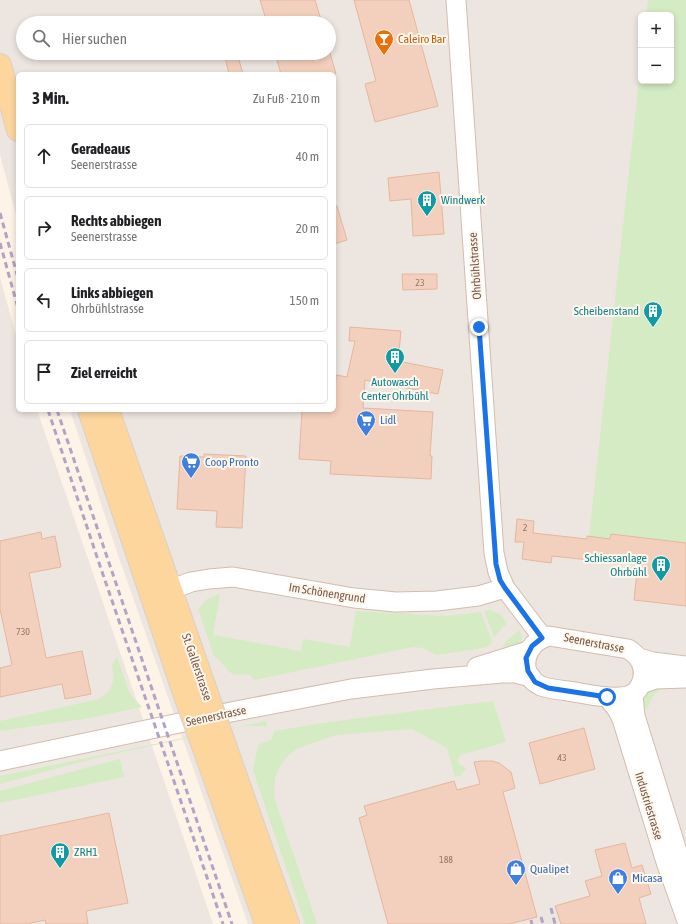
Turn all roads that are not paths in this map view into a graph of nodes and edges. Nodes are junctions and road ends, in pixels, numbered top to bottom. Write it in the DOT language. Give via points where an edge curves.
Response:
graph roads {
  1 [pos="456,0"];
  2 [pos="0,65"];
  3 [pos="16,123"];
  4 [pos="90,412"];
  5 [pos="109,412"];
  6 [pos="505,588"];
  7 [pos="161,593"];
  8 [pos="542,638"];
  9 [pos="528,652"];
  10 [pos="639,658"];
  11 [pos="686,666"];
  12 [pos="531,677"];
  13 [pos="686,678"];
  14 [pos="433,679"];
  15 [pos="637,689"];
  16 [pos="607,697"];
  17 [pos="218,757"];
  18 [pos="0,761"];
  19 [pos="686,880"];
  20 [pos="686,918"];
  21 [pos="266,924"];
  22 [pos="288,924"];
  1 -- 6 [label="main road, Ohrbühlstrasse" via="494,553"];
  2 -- 3 [label="main road"];
  4 -- 7 [label="main road, St. Gallerstrasse"];
  5 -- 7 [label="main road, St. Gallerstrasse"];
  6 -- 7 [label="main road, Im Schönengrund" via="451,600 396,602 354,598 233,577 191,582"];
  6 -- 8 [label="main road, Ohrbühlstrasse"];
  7 -- 17 [label="main road, St. Gallerstrasse, bridge"];
  8 -- 9 [label="main road, Seenerstrasse"];
  8 -- 10 [label="main road, Seenerstrasse" via="556,636 622,647"];
  9 -- 12 [label="main road" via="526,665"];
  9 -- 14 [label="main road, Seenerstrasse"];
  10 -- 11 [label="main road, Seenerstrasse"];
  10 -- 15 [label="main road, Seenerstrasse" via="643,677"];
  12 -- 14 [label="main road, Seenerstrasse" via="516,673"];
  12 -- 16 [label="main road, Seenerstrasse" via="541,686 548,688"];
  13 -- 15 [label="main road, Seenerstrasse" via="655,679"];
  14 -- 18 [label="main road, Seenerstrasse" via="351,689"];
  15 -- 16 [label="main road, Seenerstrasse" via="620,697"];
  15 -- 19 [label="main road, Industriestrasse" via="635,716"];
  16 -- 20 [label="main road, Industriestrasse" via="622,719"];
  17 -- 21 [label="main road, St. Gallerstrasse"];
  17 -- 22 [label="main road, St. Gallerstrasse"];
}
